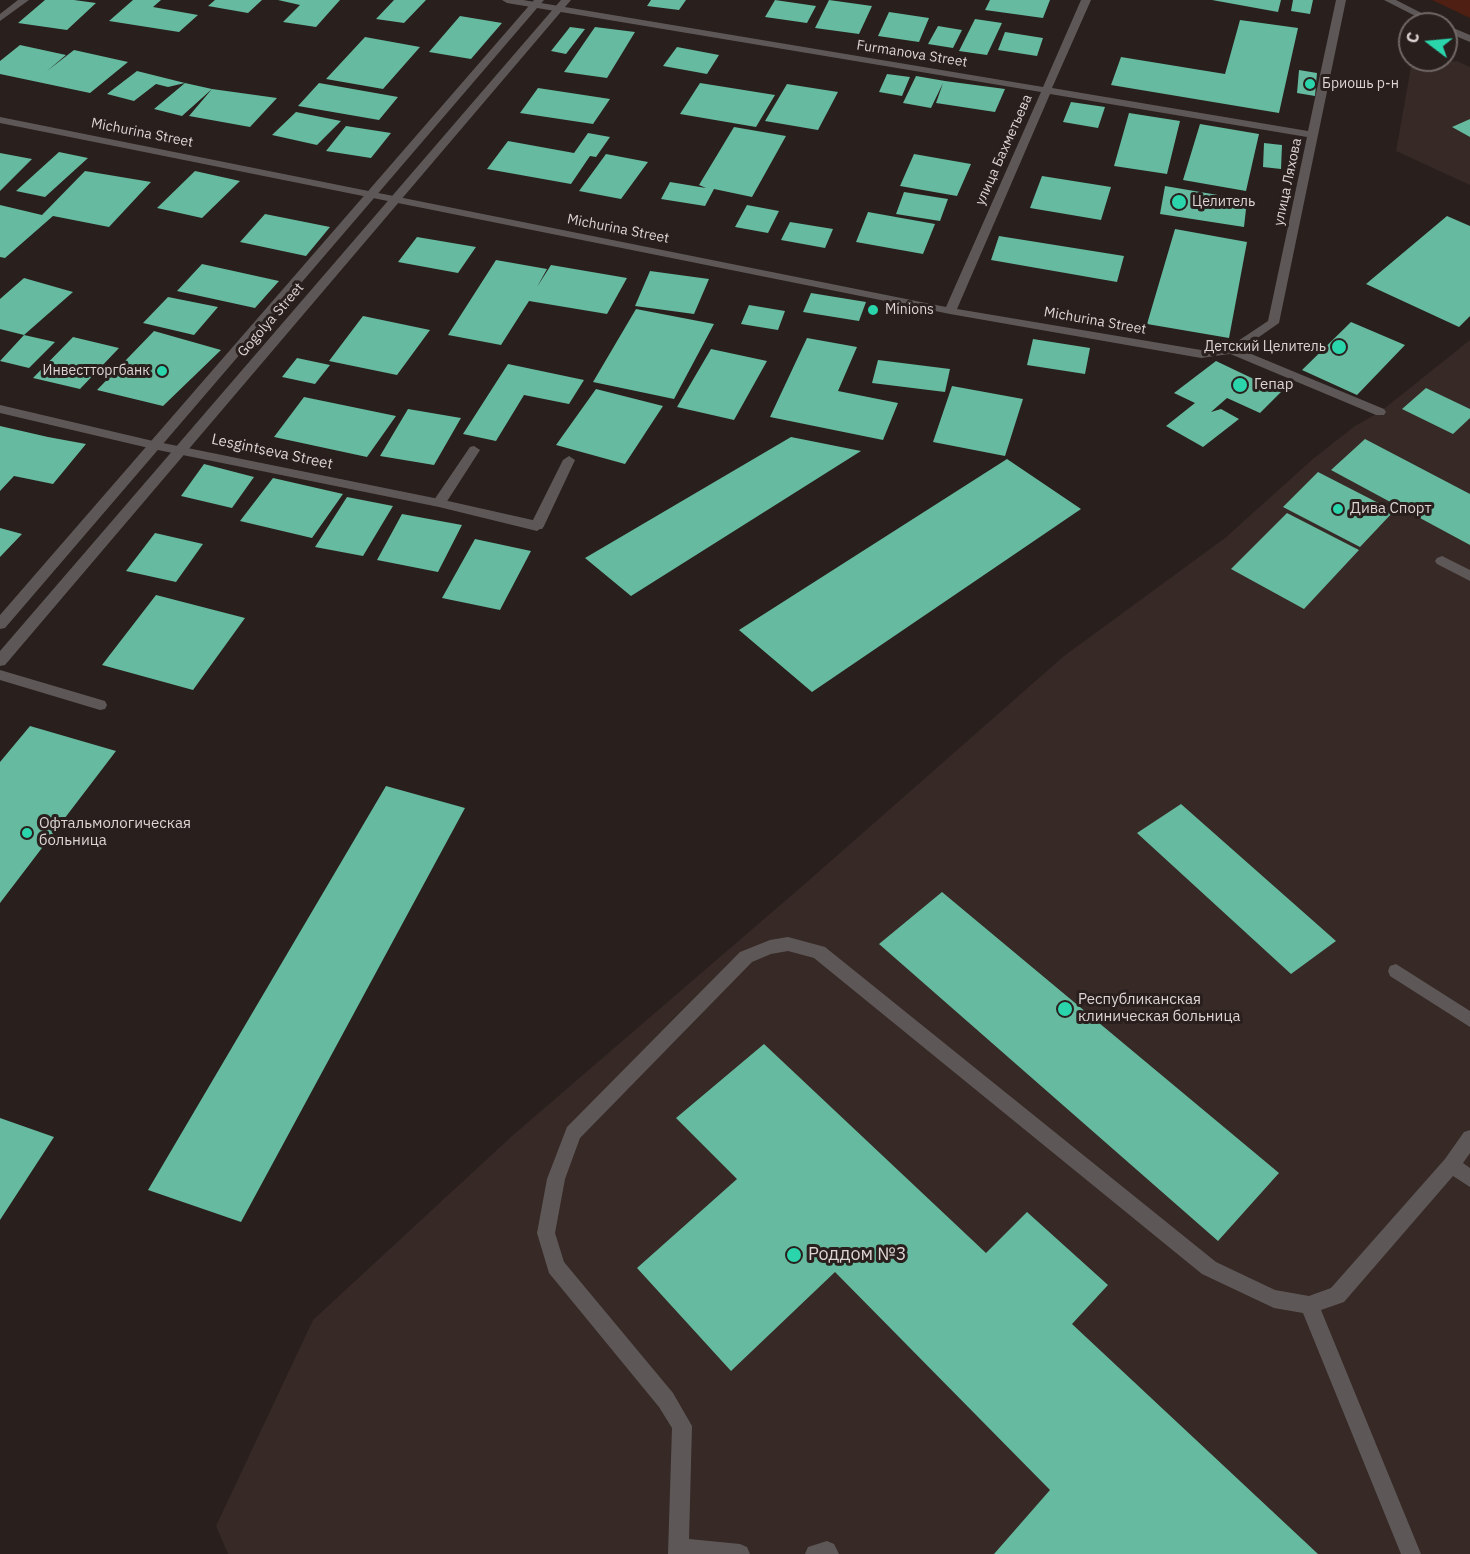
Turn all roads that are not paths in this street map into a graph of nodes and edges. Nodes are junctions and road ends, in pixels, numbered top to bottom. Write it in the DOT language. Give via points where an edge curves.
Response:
graph roads {
  1 [pos="24,0"];
  2 [pos="507,0"];
  3 [pos="566,0"];
  4 [pos="1086,0"];
  5 [pos="1341,0"];
  6 [pos="1389,0"];
  7 [pos="537,2"];
  8 [pos="558,10"];
  9 [pos="1414,12"];
  10 [pos="0,18"];
  11 [pos="1047,90"];
  12 [pos="0,120"];
  13 [pos="1313,135"];
  14 [pos="370,194"];
  15 [pos="394,199"];
  16 [pos="950,311"];
  17 [pos="1232,350"];
  18 [pos="0,408"];
  19 [pos="1380,412"];
  20 [pos="153,445"];
  21 [pos="180,450"];
  22 [pos="474,450"];
  23 [pos="569,460"];
  24 [pos="439,503"];
  25 [pos="1442,561"];
  26 [pos="1470,576"];
  27 [pos="0,624"];
  28 [pos="0,661"];
  29 [pos="0,675"];
  30 [pos="100,705"];
  31 [pos="1396,971"];
  32 [pos="1470,1020"];
  33 [pos="1470,1138"];
  34 [pos="1451,1165"];
  35 [pos="1470,1178"];
  36 [pos="1309,1305"];
  37 [pos="678,1551"];
  38 [pos="740,1554"];
  39 [pos="815,1554"];
  40 [pos="829,1554"];
  41 [pos="1411,1554"];
  1 -- 10 [label="street"];
  2 -- 7 [label="street, Furmanova Street"];
  3 -- 8 [label="street, Gogolya Street"];
  4 -- 11 [label="street, улица Бахметьева"];
  5 -- 13 [label="street, улица Ляхова"];
  6 -- 9 [label="street"];
  7 -- 8 [label="street, Furmanova Street"];
  7 -- 14 [label="street, Gogolya Street"];
  8 -- 11 [label="street, Furmanova Street"];
  8 -- 15 [label="street, Gogolya Street"];
  11 -- 13 [label="street, Furmanova Street"];
  11 -- 16 [label="street, улица Бахметьева"];
  12 -- 14 [label="street, Michurina Street"];
  13 -- 17 [label="street, улица Ляхова" via="1273,323"];
  14 -- 15 [label="street, Michurina Street"];
  14 -- 20 [label="street, Gogolya Street"];
  15 -- 16 [label="street, Michurina Street"];
  15 -- 21 [label="street, Gogolya Street"];
  16 -- 17 [label="street, Michurina Street" via="1201,354"];
  17 -- 19 [label="street"];
  18 -- 20 [label="street, Lesgintseva Street"];
  20 -- 21 [label="street, Lesgintseva Street"];
  20 -- 27 [label="street, Gogolya Street"];
  21 -- 24 [label="street, Lesgintseva Street"];
  21 -- 28 [label="street, Gogolya Street"];
  22 -- 24 [label="street"];
  23 -- 24 [label="street, Lesgintseva Street" via="537,526"];
  25 -- 26 [label="street"];
  29 -- 30 [label="street"];
  31 -- 32 [label="street"];
  33 -- 34 [label="street"];
  34 -- 35 [label="street"];
  34 -- 36 [label="street" via="1337,1295"];
  36 -- 37 [label="street" via="1274,1299 1209,1268 819,952 788,944 770,947 746,957 573,1133 556,1179 546,1233 556,1267 666,1400 682,1426"];
  36 -- 41 [label="street"];
  37 -- 38 [label="street"];
  39 -- 40 [label="street"];
}
